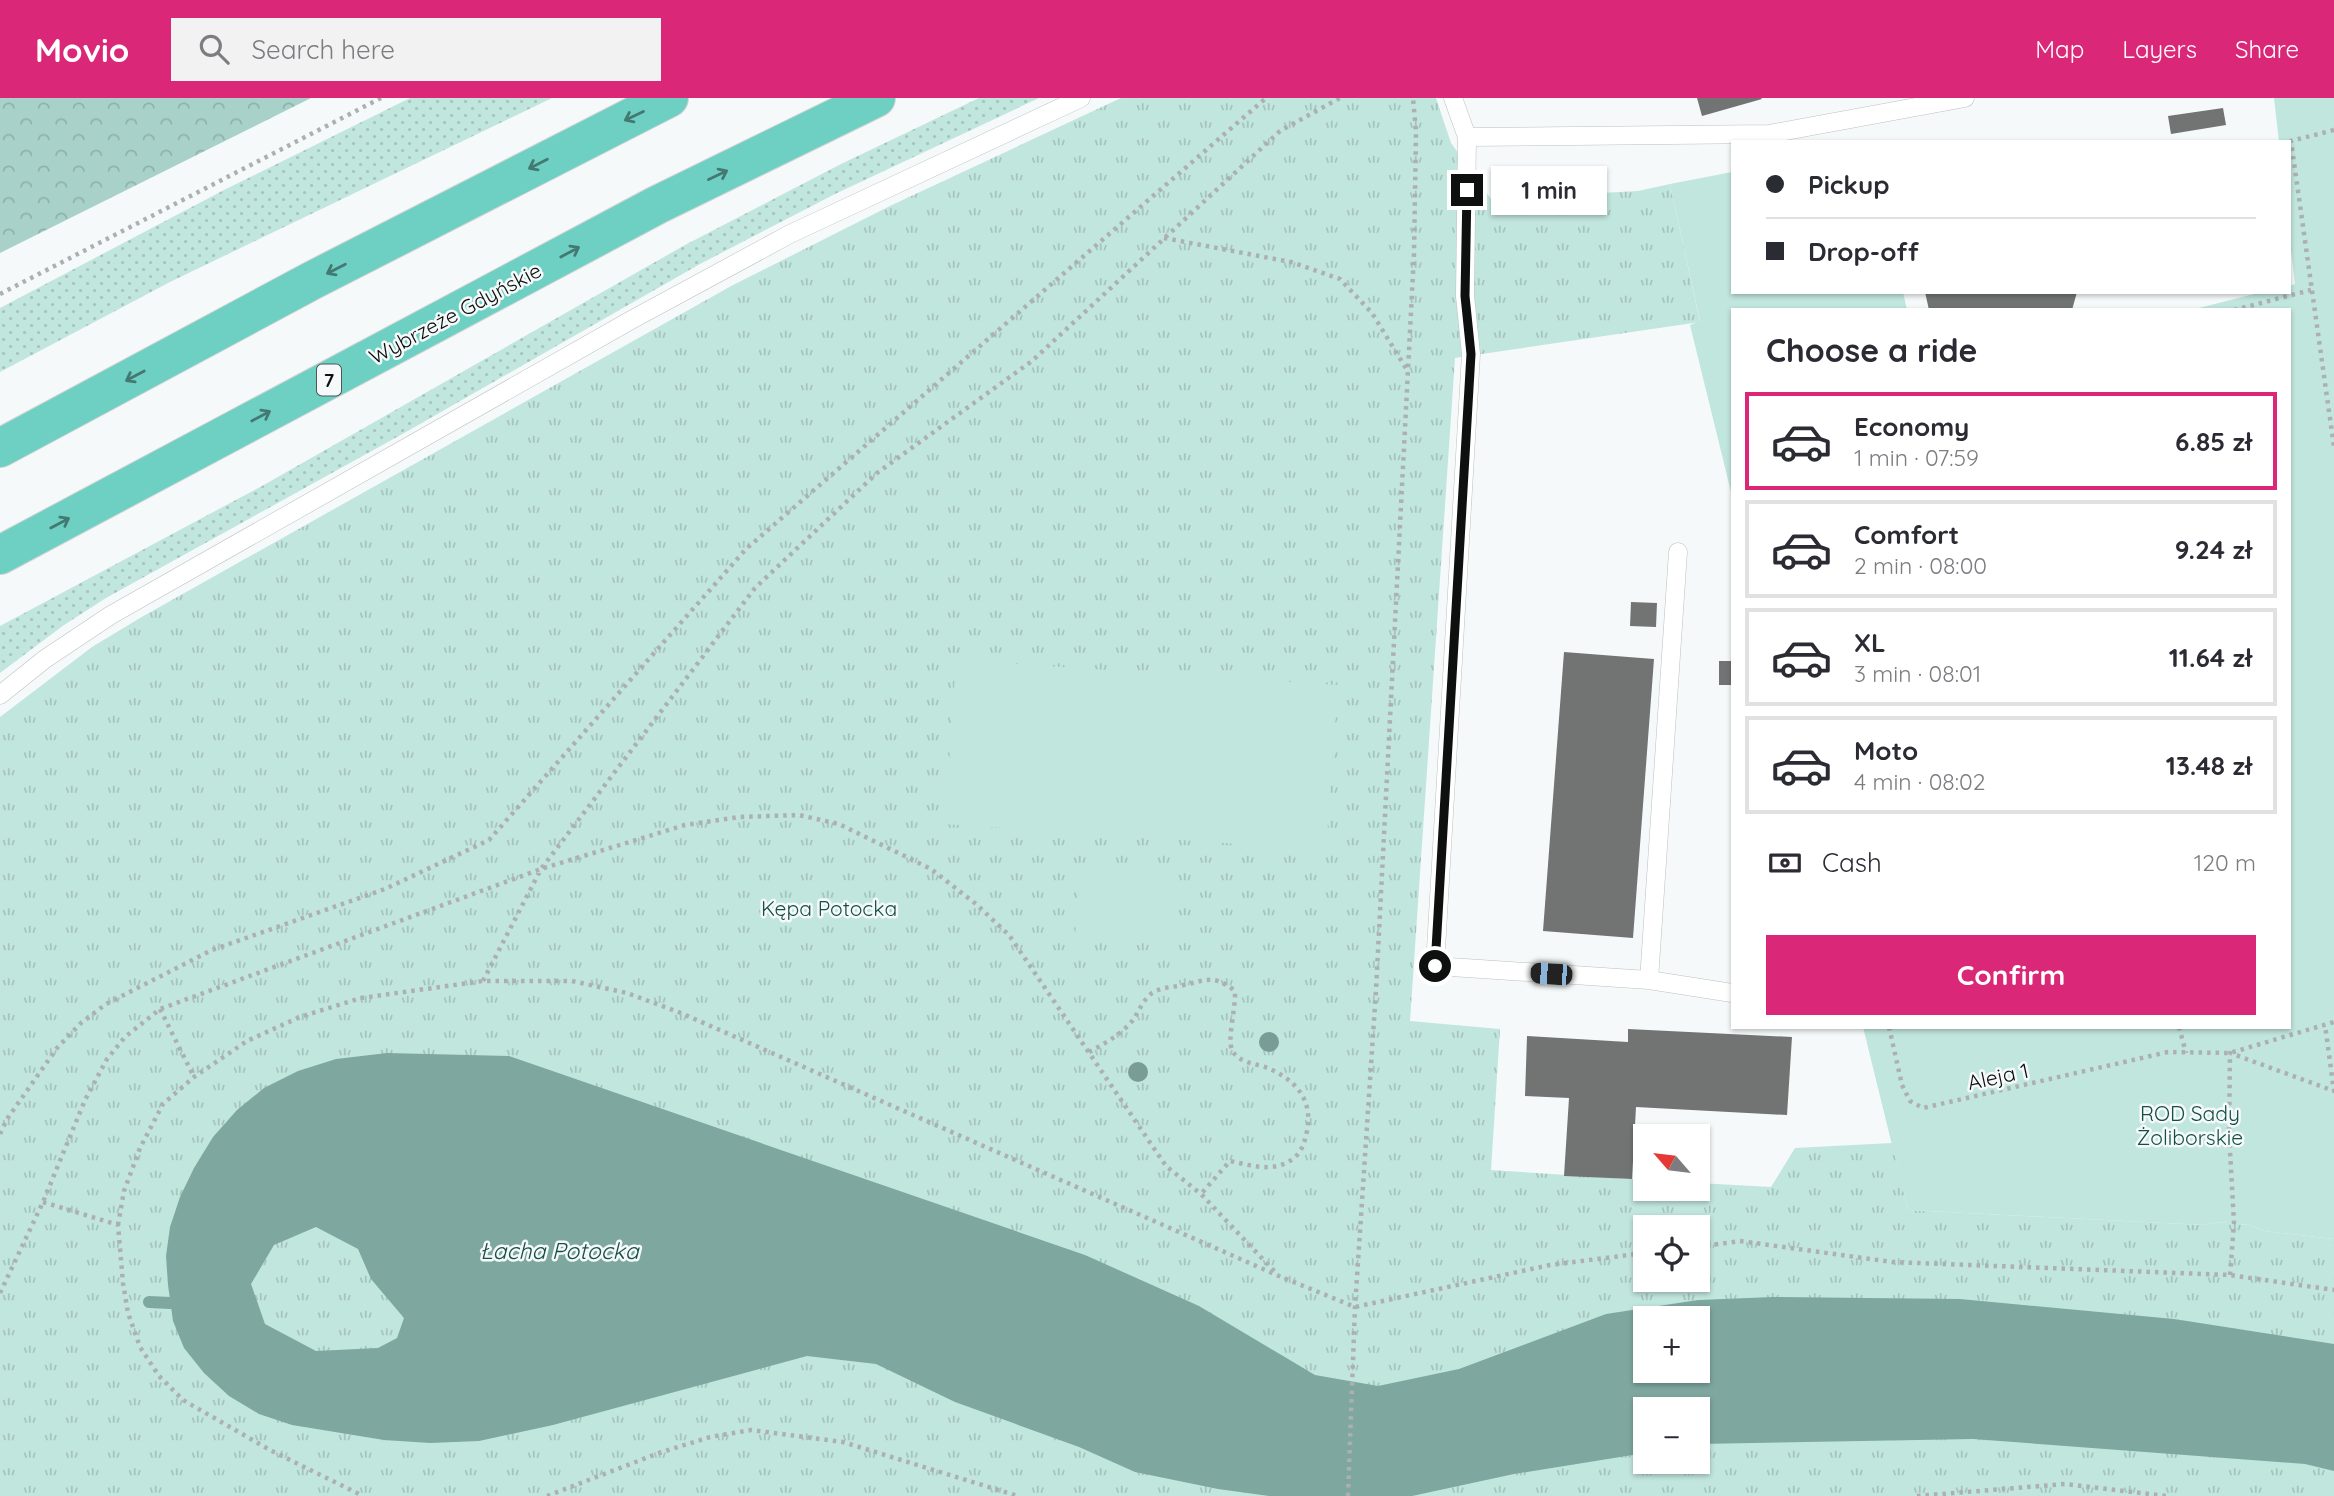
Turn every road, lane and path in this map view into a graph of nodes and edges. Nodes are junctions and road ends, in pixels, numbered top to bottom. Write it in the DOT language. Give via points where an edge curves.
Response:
graph roads {
  1 [pos="381,98"];
  2 [pos="669,98"];
  3 [pos="876,98"];
  4 [pos="1081,98"];
  5 [pos="1266,98"];
  6 [pos="1340,98"];
  7 [pos="1413,98"];
  8 [pos="1453,98"];
  9 [pos="1965,98"];
  10 [pos="2334,130"];
  11 [pos="1467,137"];
  12 [pos="1164,238"];
  13 [pos="2311,290"];
  14 [pos="0,294"];
  15 [pos="2242,308"];
  16 [pos="1408,371"];
  17 [pos="2332,432"];
  18 [pos="2334,447"];
  19 [pos="0,448"];
  20 [pos="1678,552"];
  21 [pos="0,555"];
  22 [pos="0,695"];
  23 [pos="541,869"];
  24 [pos="1649,980"];
  25 [pos="483,981"];
  26 [pos="1731,993"];
  27 [pos="160,1009"];
  28 [pos="2334,1022"];
  29 [pos="2325,1025"];
  30 [pos="1889,1029"];
  31 [pos="2180,1029"];
  32 [pos="1089,1052"];
  33 [pos="2186,1053"];
  34 [pos="2230,1053"];
  35 [pos="194,1077"];
  36 [pos="2334,1091"];
  37 [pos="0,1134"];
  38 [pos="1202,1194"];
  39 [pos="43,1202"];
  40 [pos="118,1225"];
  41 [pos="1710,1245"];
  42 [pos="1633,1255"];
  43 [pos="2230,1275"];
  44 [pos="1279,1276"];
  45 [pos="2334,1290"];
  46 [pos="0,1293"];
  47 [pos="1355,1307"];
  48 [pos="363,1496"];
  49 [pos="547,1496"];
  50 [pos="1018,1496"];
  51 [pos="1348,1496"];
  52 [pos="1917,1496"];
  53 [pos="2166,1496"];
  1 -- 14 [label="path"];
  2 -- 19 [label="highway, one-way" via="313,280"];
  21 -- 3 [label="highway, Wybrzeże Gdyńskie / 7, one-way" via="657,205"];
  4 -- 22 [label="lane" via="790,234 633,319 111,615"];
  5 -- 37 [label="path" via="746,549 489,840 385,889 212,950 106,1004 57,1048"];
  6 -- 12 [label="path" via="1280,131"];
  7 -- 16 [label="path" via="1416,132"];
  8 -- 11 [label="lane"];
  9 -- 11 [label="lane" via="1769,134"];
  10 -- 13 [label="path" via="2291,141"];
  11 -- 24 [label="lane" via="1465,296 1471,354 1435,966"];
  12 -- 16 [label="path" via="1291,262 1340,279 1371,313"];
  12 -- 23 [label="path" via="1032,361 877,473 755,588"];
  13 -- 15 [label="path"];
  13 -- 17 [label="path"];
  16 -- 47 [label="path"];
  17 -- 18 [label="path"];
  20 -- 24 [label="lane"];
  23 -- 25 [label="path"];
  23 -- 27 [label="path"];
  23 -- 32 [label="path" via="698,822 799,815 839,824 932,869 976,904 1009,935"];
  24 -- 26 [label="lane"];
  25 -- 35 [label="path" via="361,998 300,1017 247,1041"];
  25 -- 44 [label="path" via="572,981 627,993 681,1013"];
  27 -- 35 [label="path"];
  27 -- 39 [label="path" via="125,1037 107,1059"];
  28 -- 29 [label="path"];
  29 -- 34 [label="path"];
  29 -- 36 [label="path"];
  30 -- 33 [label="path, Aleja 1" via="1902,1085 1910,1101 1923,1108 2168,1052"];
  31 -- 33 [label="path"];
  32 -- 38 [label="path" via="1166,1166"];
  32 -- 38 [label="path" via="1116,1036 1143,1002 1164,988 1200,979 1224,982 1235,991 1233,1053 1298,1087 1307,1101 1309,1119 1304,1147 1293,1159 1259,1167 1230,1161"];
  33 -- 34 [label="path"];
  34 -- 36 [label="path"];
  34 -- 43 [label="path" via="2234,1223"];
  35 -- 40 [label="path" via="163,1104 140,1148 124,1191"];
  38 -- 44 [label="path"];
  39 -- 40 [label="path"];
  39 -- 46 [label="path"];
  40 -- 48 [label="path" via="128,1313 140,1346 159,1376 183,1400"];
  41 -- 43 [label="path" via="1740,1241 1892,1262"];
  42 -- 47 [label="path" via="1550,1265"];
  43 -- 45 [label="path"];
  44 -- 47 [label="path"];
  47 -- 51 [label="path"];
  49 -- 50 [label="path" via="659,1453 751,1430 844,1442"];
  52 -- 53 [label="path" via="2065,1484"];
}
